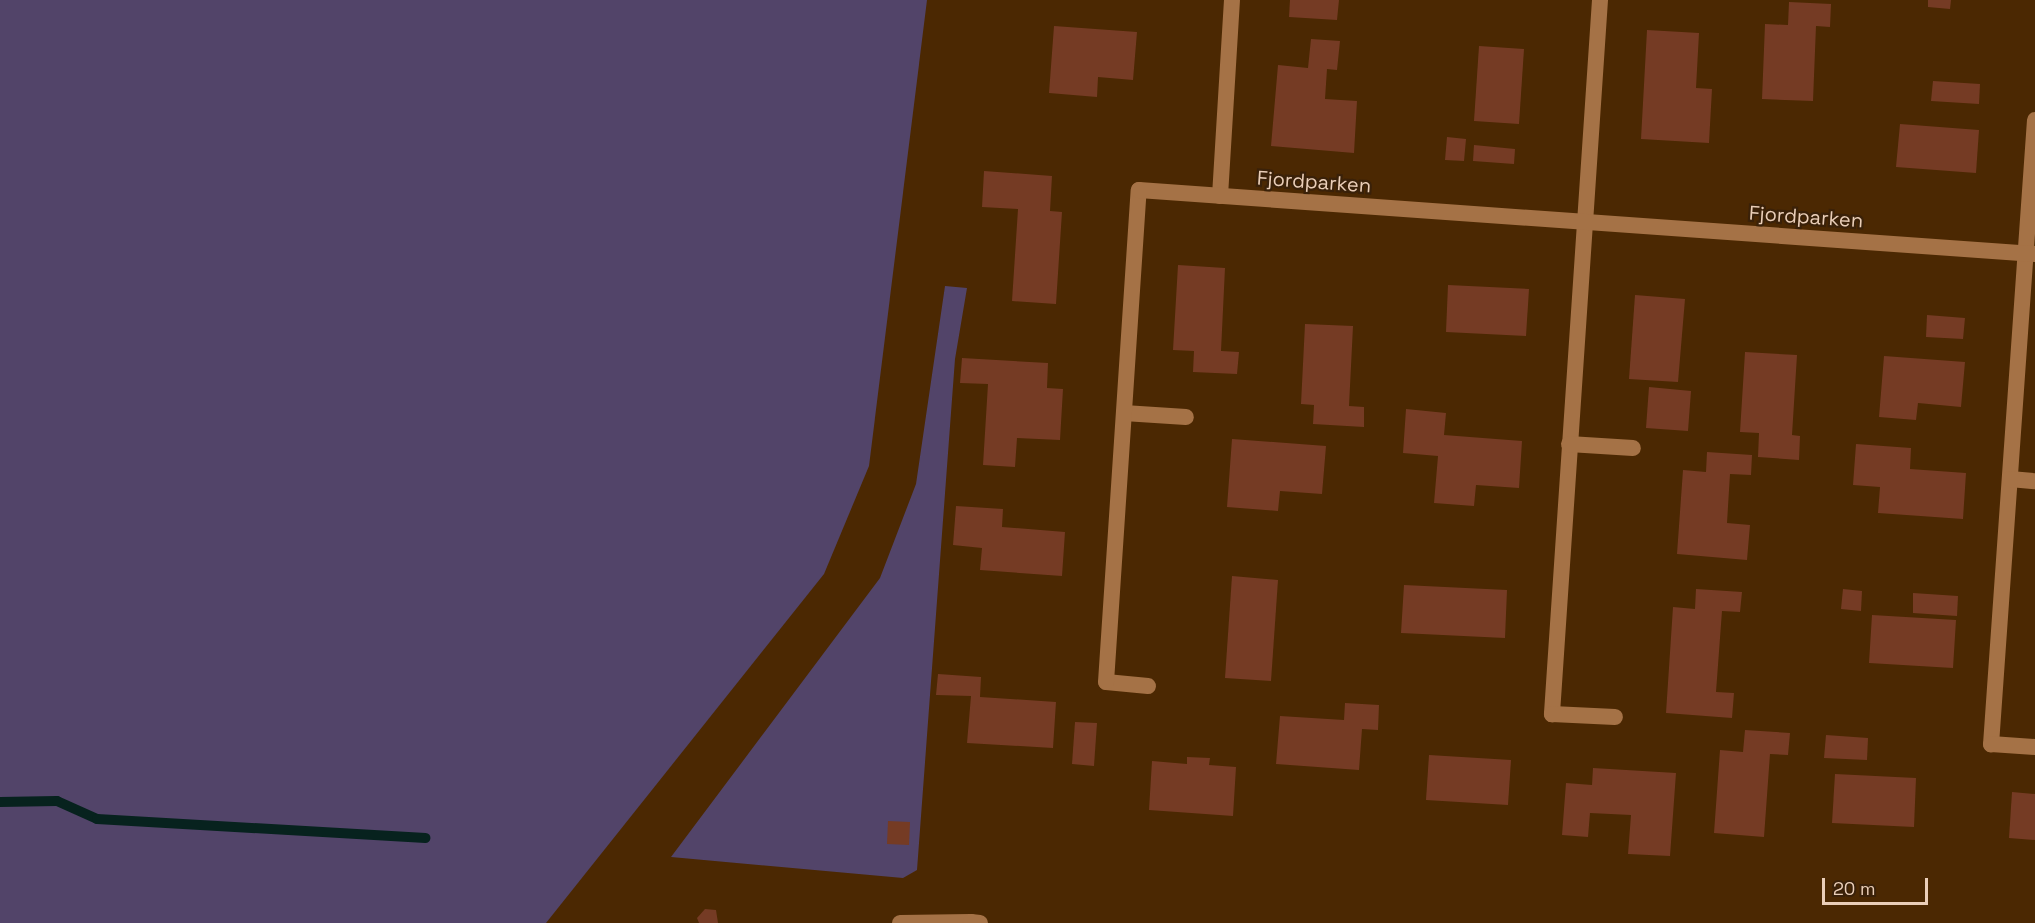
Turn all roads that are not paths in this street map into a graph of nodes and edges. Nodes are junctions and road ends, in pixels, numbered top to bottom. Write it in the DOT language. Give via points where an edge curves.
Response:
graph roads {
  1 [pos="1232,0"];
  2 [pos="1600,0"];
  3 [pos="2035,120"];
  4 [pos="1220,196"];
  5 [pos="1584,222"];
  6 [pos="2030,254"];
  7 [pos="1124,413"];
  8 [pos="1186,417"];
  9 [pos="1569,444"];
  10 [pos="1633,448"];
  11 [pos="2010,479"];
  12 [pos="2035,481"];
  13 [pos="1148,686"];
  14 [pos="1615,717"];
  15 [pos="2035,747"];
  16 [pos="971,922"];
  17 [pos="900,923"];
  18 [pos="980,923"];
  1 -- 4 [label="street"];
  2 -- 5 [label="street"];
  3 -- 6 [label="street"];
  4 -- 5 [label="street, Fjordparken"];
  4 -- 7 [label="street, Fjordparken" via="1139,190"];
  5 -- 6 [label="street, Fjordparken"];
  5 -- 9 [label="street"];
  6 -- 11 [label="street"];
  7 -- 8 [label="street"];
  7 -- 13 [label="street, Fjordparken" via="1106,682"];
  9 -- 10 [label="street"];
  9 -- 14 [label="street" via="1552,714"];
  11 -- 12 [label="street"];
  11 -- 15 [label="street" via="1991,744"];
  16 -- 17 [label="street"];
  16 -- 18 [label="street"];
}
